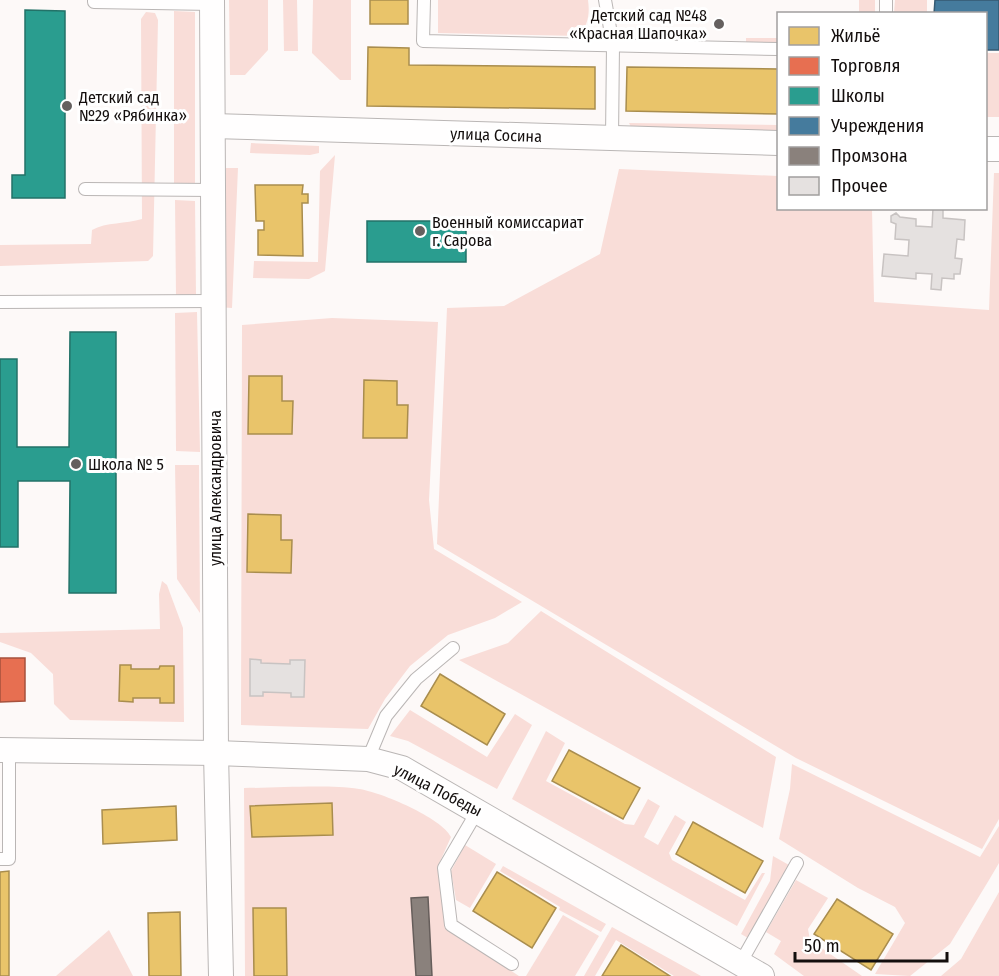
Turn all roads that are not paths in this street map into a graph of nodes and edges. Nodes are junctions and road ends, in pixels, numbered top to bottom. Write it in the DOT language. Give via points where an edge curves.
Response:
graph roads {
  1 [pos="94,0"];
  2 [pos="424,0"];
  3 [pos="605,0"];
  4 [pos="212,2"];
  5 [pos="613,45"];
  6 [pos="777,49"];
  7 [pos="213,126"];
  8 [pos="612,138"];
  9 [pos="777,143"];
  10 [pos="85,189"];
  11 [pos="214,190"];
  12 [pos="214,301"];
  13 [pos="0,302"];
  14 [pos="453,648"];
  15 [pos="4,750"];
  16 [pos="216,753"];
  17 [pos="368,759"];
  18 [pos="478,810"];
  19 [pos="0,859"];
  20 [pos="798,863"];
  21 [pos="512,964"];
  22 [pos="755,972"];
  23 [pos="221,976"];
  1 -- 4 [label="lane"];
  2 -- 5 [label="lane" via="423,41"];
  3 -- 5 [label="lane"];
  4 -- 7 [label="street, улица Александровича"];
  5 -- 6 [label="lane"];
  5 -- 8 [label="lane"];
  7 -- 8 [label="street, улица Сосина"];
  7 -- 11 [label="street, улица Александровича"];
  8 -- 9 [label="street, улица Сосина"];
  10 -- 11 [label="lane"];
  11 -- 12 [label="street, улица Александровича"];
  12 -- 13 [label="lane"];
  12 -- 16 [label="street, улица Александровича"];
  14 -- 17 [label="lane" via="416,679 386,716"];
  15 -- 16 [label="street, улица Победы"];
  15 -- 19 [label="lane" via="9,859"];
  16 -- 17 [label="street, улица Победы"];
  16 -- 23 [label="street, улица Александровича"];
  17 -- 18 [label="street, улица Победы" via="402,768"];
  18 -- 21 [label="lane" via="444,868 452,925"];
  18 -- 22 [label="street, улица Победы"];
  20 -- 22 [label="lane"];
}
